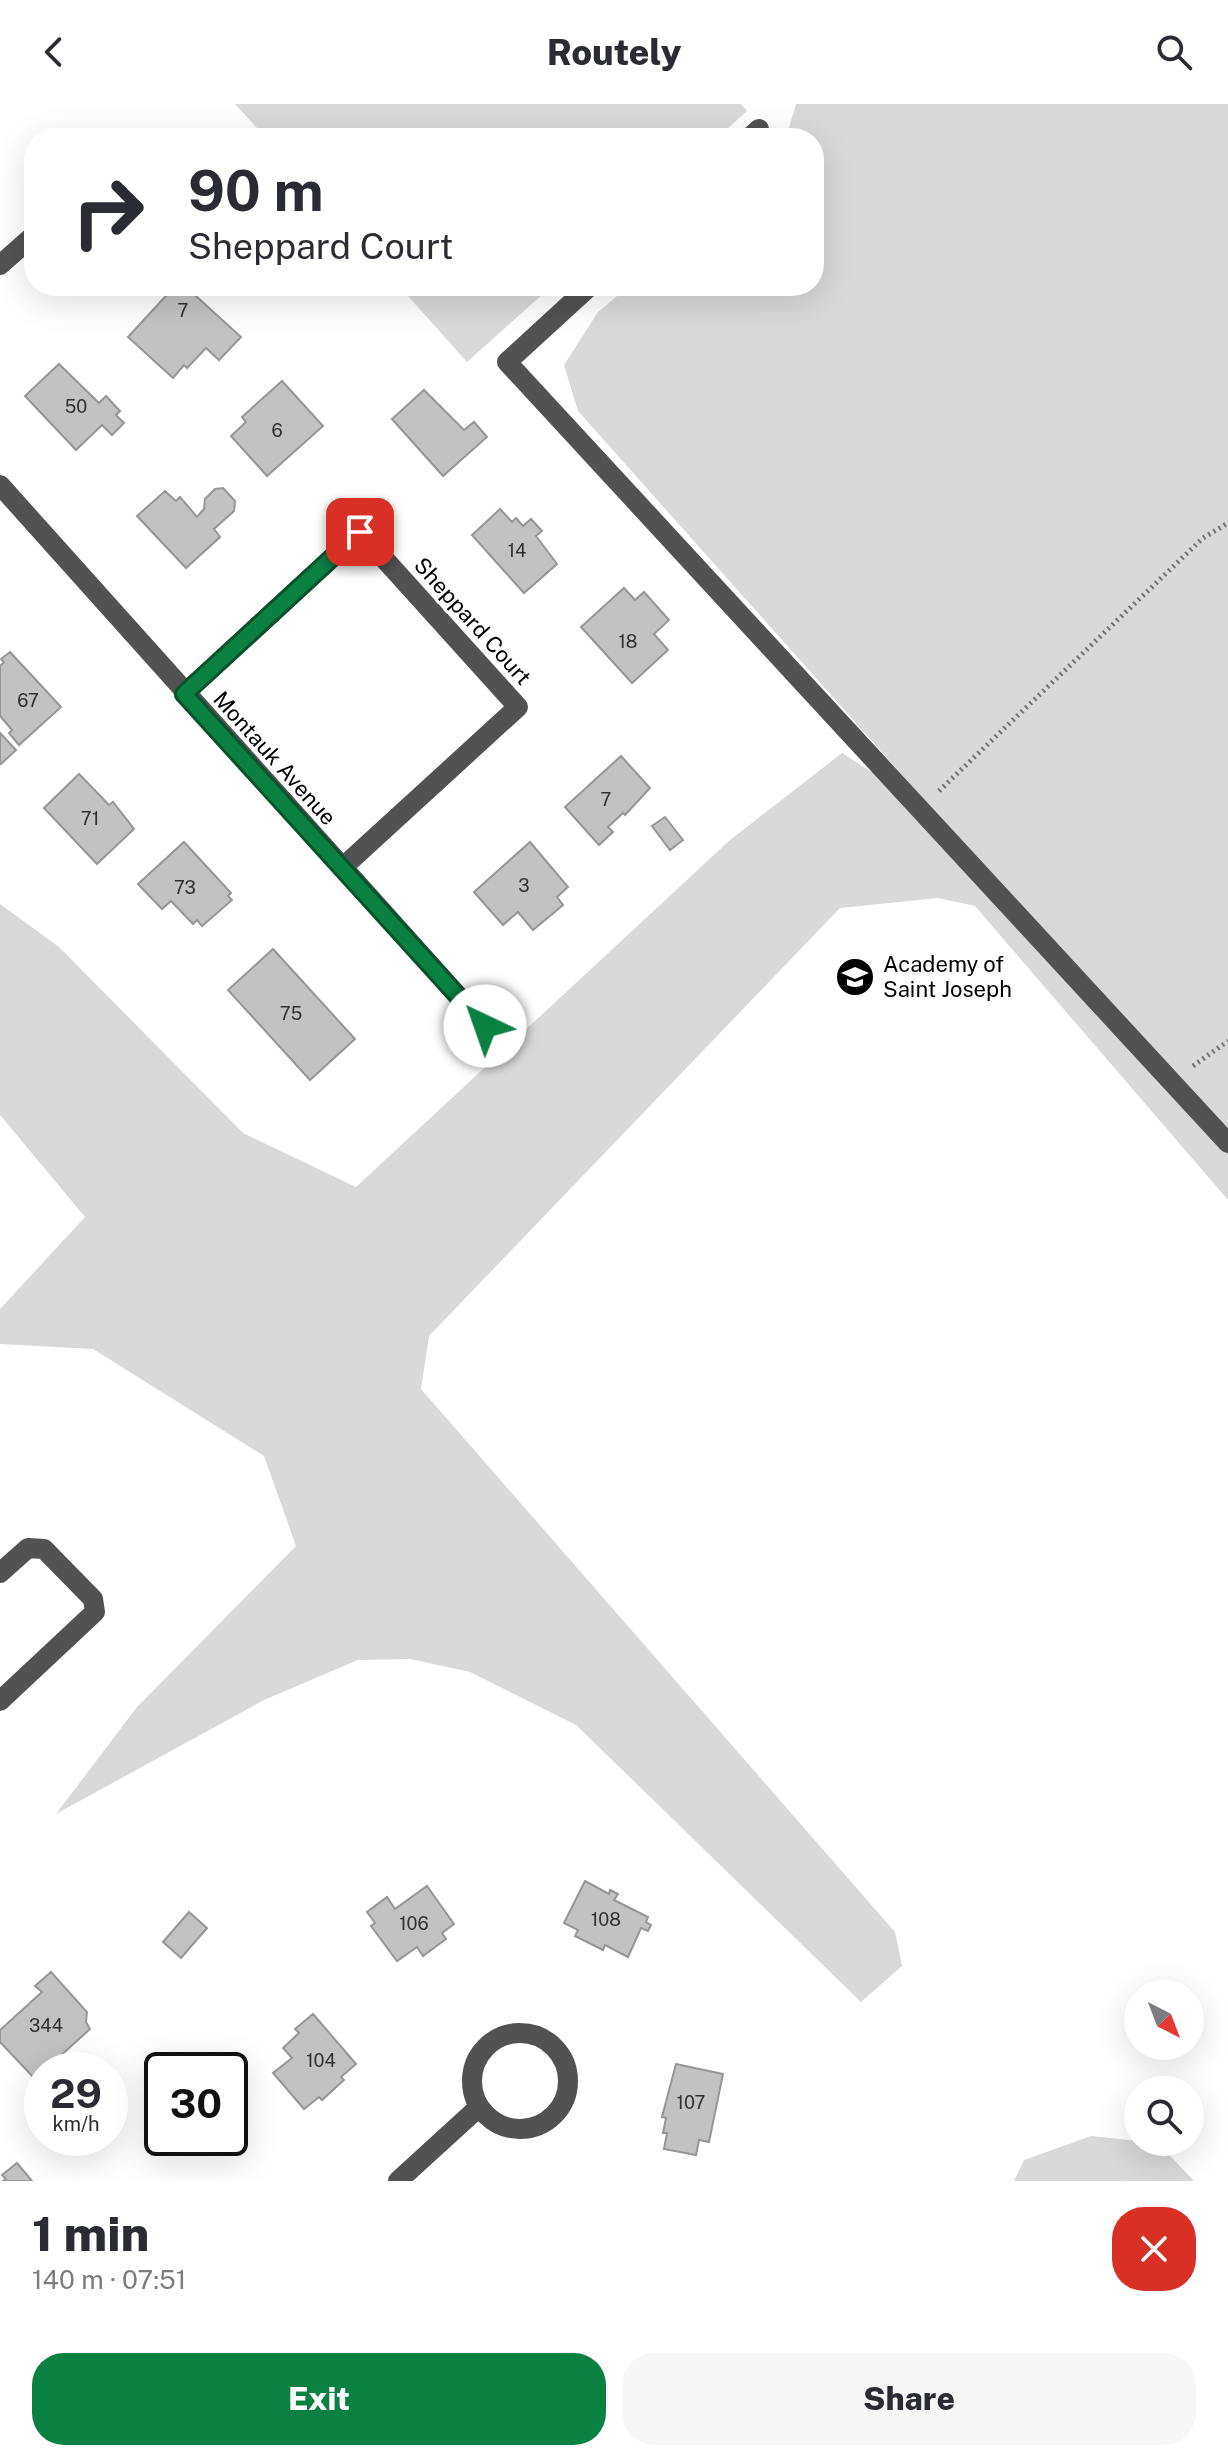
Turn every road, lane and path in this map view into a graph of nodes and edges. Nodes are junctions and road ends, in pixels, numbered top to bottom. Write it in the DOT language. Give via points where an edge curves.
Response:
graph roads {
  1 [pos="24,244"];
  2 [pos="0,265"];
  3 [pos="579,296"];
  4 [pos="0,485"];
  5 [pos="1228,523"];
  6 [pos="184,694"];
  7 [pos="920,809"];
  8 [pos="342,868"];
  9 [pos="485,1026"];
  10 [pos="1228,1041"];
  11 [pos="1172,1080"];
  12 [pos="1228,1143"];
  13 [pos="0,1573"];
  14 [pos="2,1696"];
  15 [pos="479,2107"];
  16 [pos="398,2181"];
  1 -- 2 [label="street"];
  3 -- 7 [label="street" via="507,362"];
  4 -- 6 [label="street, Montauk Avenue"];
  5 -- 7 [label="path" via="1203,538"];
  6 -- 8 [label="street, Montauk Avenue"];
  6 -- 8 [label="street, Sheppard Court" via="360,532 413,590 518,707"];
  7 -- 11 [label="street"];
  8 -- 9 [label="street, Montauk Avenue"];
  10 -- 11 [label="path"];
  11 -- 12 [label="street"];
  13 -- 14 [label="street" via="28,1548 44,1549 93,1599 95,1612"];
  15 -- 15 [label="street" via="510,2128 547,2121 567,2090 560,2054 530,2033 494,2040 473,2071"];
  15 -- 16 [label="street"];
}
